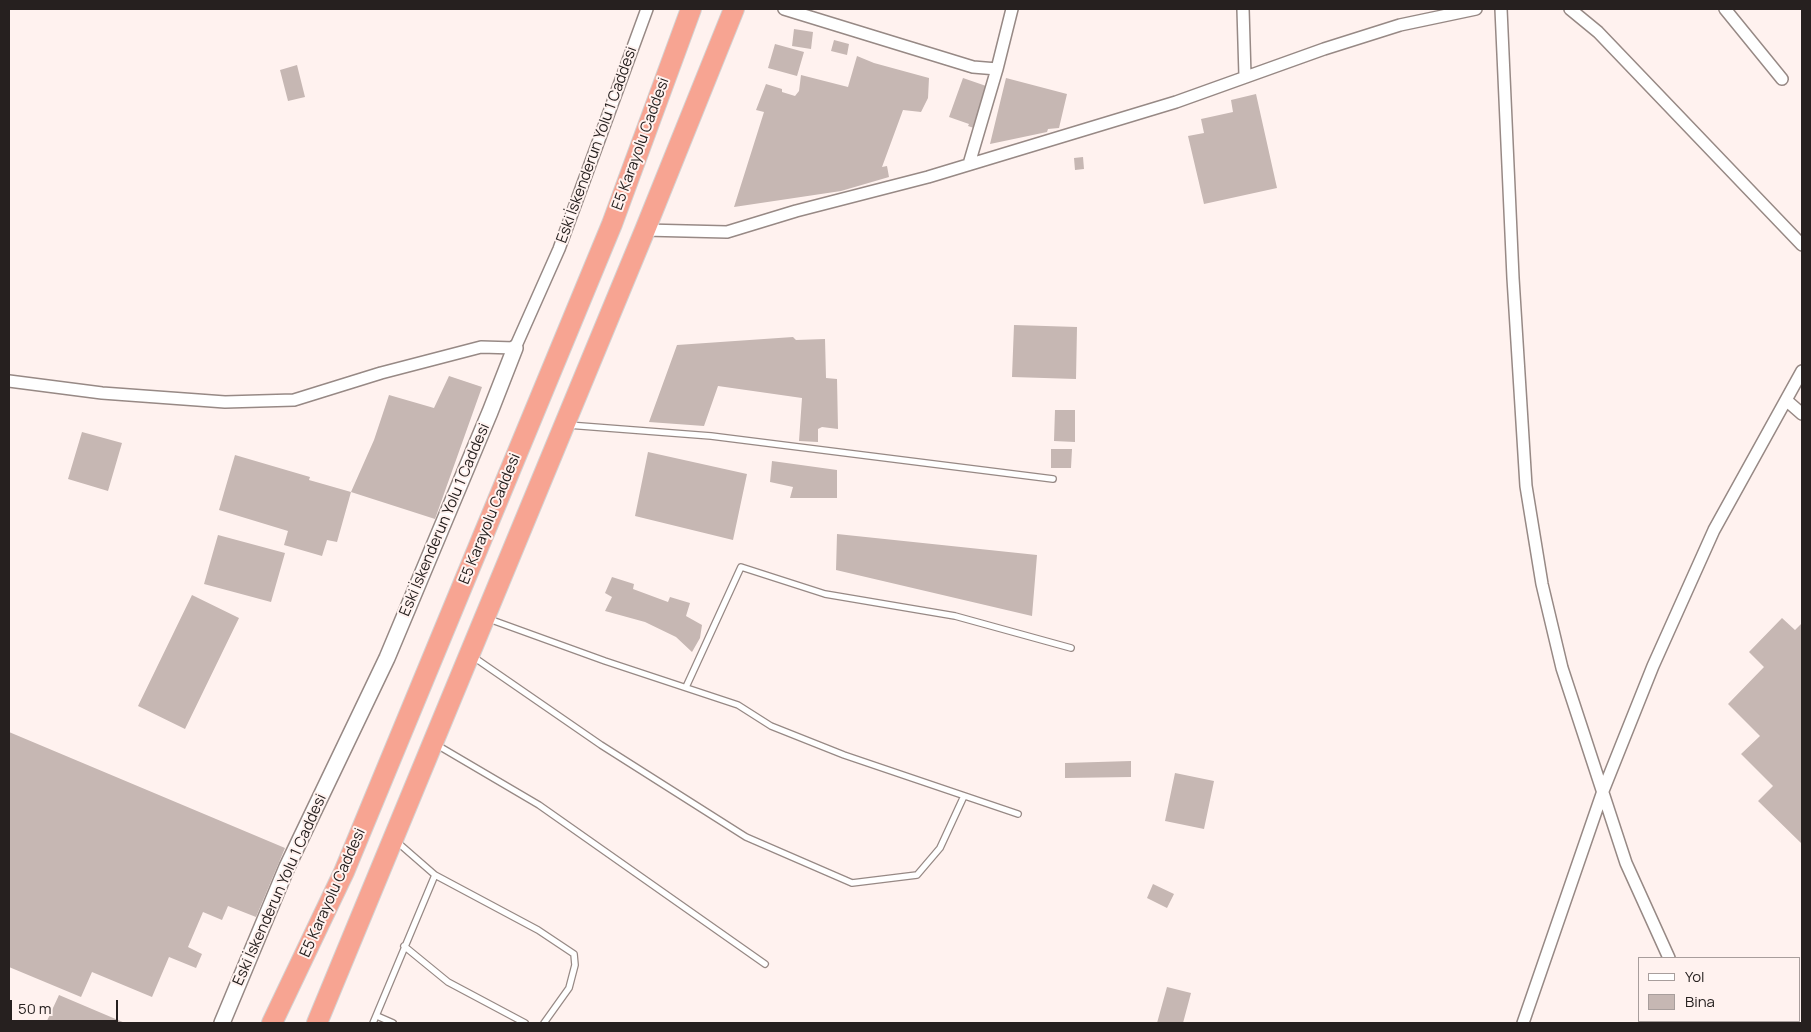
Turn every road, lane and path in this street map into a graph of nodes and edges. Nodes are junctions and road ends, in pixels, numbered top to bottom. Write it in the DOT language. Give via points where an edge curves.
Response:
graph roads {
  1 [pos="647,9"];
  2 [pos="691,9"];
  3 [pos="734,9"];
  4 [pos="784,9"];
  5 [pos="1012,9"];
  6 [pos="1243,9"];
  7 [pos="1476,9"];
  8 [pos="1502,9"];
  9 [pos="1570,9"];
  10 [pos="1725,9"];
  11 [pos="996,69"];
  12 [pos="1246,76"];
  13 [pos="1782,78"];
  14 [pos="969,164"];
  15 [pos="645,230"];
  16 [pos="1802,245"];
  17 [pos="515,348"];
  18 [pos="1802,371"];
  19 [pos="9,381"];
  20 [pos="1786,400"];
  21 [pos="1802,414"];
  22 [pos="564,425"];
  23 [pos="1053,479"];
  24 [pos="484,617"];
  25 [pos="1071,648"];
  26 [pos="470,654"];
  27 [pos="686,687"];
  28 [pos="433,742"];
  29 [pos="1603,791"];
  30 [pos="964,796"];
  31 [pos="1018,814"];
  32 [pos="393,839"];
  33 [pos="435,874"];
  34 [pos="404,946"];
  35 [pos="1669,957"];
  36 [pos="765,964"];
  37 [pos="377,1016"];
  38 [pos="222,1023"];
  39 [pos="272,1023"];
  40 [pos="316,1023"];
  41 [pos="373,1023"];
  42 [pos="393,1023"];
  43 [pos="525,1023"];
  44 [pos="544,1023"];
  45 [pos="1523,1023"];
  1 -- 17 [label="street, Eski İskenderun Yolu 1 Caddesi" via="559,249"];
  2 -- 39 [label="highway, E5 Karayolu Caddesi" via="608,232 344,872"];
  3 -- 15 [label="highway"];
  4 -- 11 [label="street" via="973,67"];
  5 -- 11 [label="street"];
  6 -- 12 [label="street"];
  7 -- 12 [label="street" via="1400,25"];
  8 -- 29 [label="street" via="1513,278 1526,486 1542,584 1562,668"];
  9 -- 16 [label="street" via="1598,32"];
  10 -- 13 [label="street"];
  11 -- 14 [label="street"];
  12 -- 14 [label="street" via="1176,102"];
  14 -- 15 [label="street" via="727,232"];
  15 -- 22 [label="highway"];
  17 -- 19 [label="street" via="481,347 294,400 225,402 102,393"];
  17 -- 38 [label="street, Eski İskenderun Yolu 1 Caddesi" via="388,658 287,867"];
  18 -- 20 [label="street"];
  20 -- 21 [label="street"];
  20 -- 29 [label="street" via="1714,530 1653,666"];
  22 -- 23 [label="lane" via="711,436"];
  22 -- 24 [label="highway"];
  24 -- 26 [label="highway"];
  24 -- 27 [label="lane"];
  25 -- 27 [label="lane" via="955,616 825,594 741,567"];
  26 -- 28 [label="highway"];
  26 -- 30 [label="lane" via="601,745 746,837 852,883 917,875 940,848"];
  27 -- 30 [label="lane" via="738,705 771,726 844,755"];
  28 -- 32 [label="highway"];
  28 -- 36 [label="lane" via="539,805"];
  29 -- 35 [label="street" via="1626,863"];
  29 -- 45 [label="street"];
  30 -- 31 [label="lane"];
  32 -- 33 [label="lane"];
  32 -- 40 [label="highway"];
  33 -- 34 [label="lane"];
  33 -- 44 [label="lane" via="538,930 574,954 569,988"];
  34 -- 37 [label="lane"];
  34 -- 43 [label="lane" via="448,982"];
  37 -- 41 [label="lane"];
  37 -- 42 [label="lane"];
}
